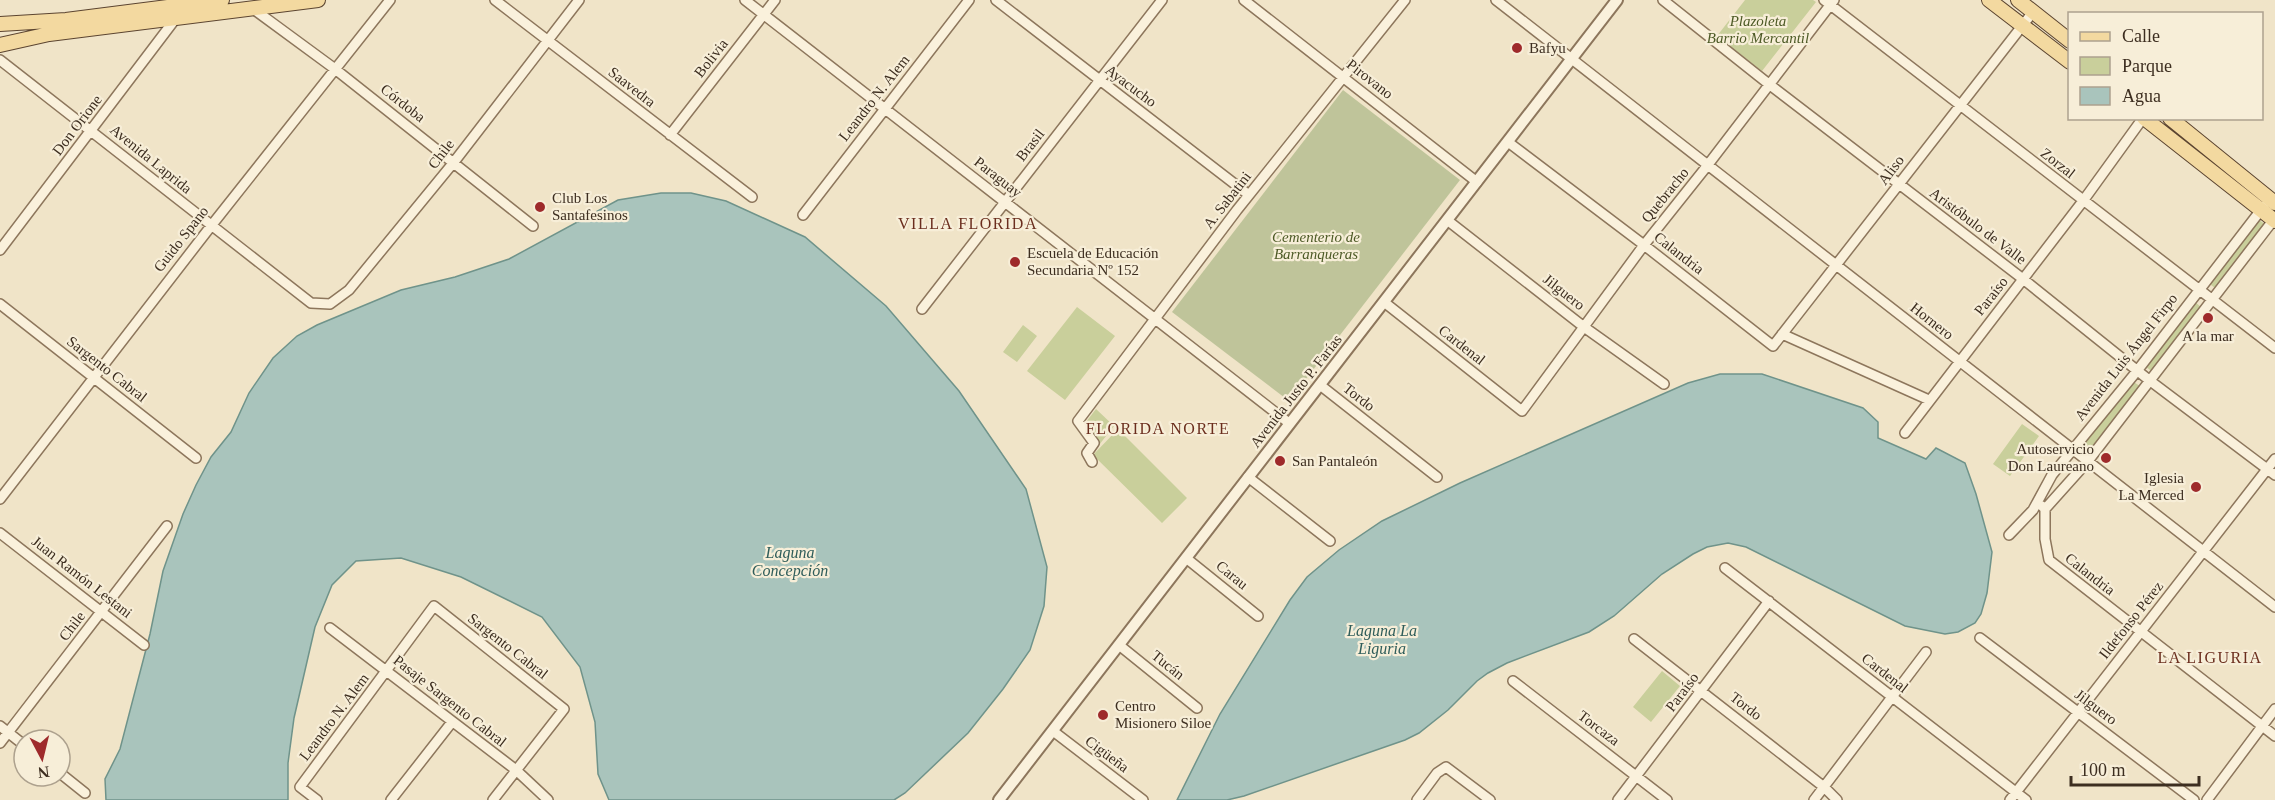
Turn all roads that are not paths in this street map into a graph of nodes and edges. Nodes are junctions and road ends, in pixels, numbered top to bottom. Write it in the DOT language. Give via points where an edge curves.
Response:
graph roads {
  1 [pos="222,0"];
  2 [pos="318,0"];
  3 [pos="390,0"];
  4 [pos="495,0"];
  5 [pos="579,0"];
  6 [pos="745,0"];
  7 [pos="775,0"];
  8 [pos="969,0"];
  9 [pos="996,0"];
  10 [pos="1162,0"];
  11 [pos="1244,0"];
  12 [pos="1405,0"];
  13 [pos="1496,0"];
  14 [pos="1617,0"];
  15 [pos="1663,0"];
  16 [pos="1989,0"];
  17 [pos="2018,0"];
  18 [pos="196,2"];
  19 [pos="1829,2"];
  20 [pos="252,8"];
  21 [pos="2033,12"];
  22 [pos="764,15"];
  23 [pos="176,18"];
  24 [pos="0,24"];
  25 [pos="2022,26"];
  26 [pos="2068,38"];
  27 [pos="547,40"];
  28 [pos="0,45"];
  29 [pos="1572,59"];
  30 [pos="0,60"];
  31 [pos="2068,60"];
  32 [pos="335,69"];
  33 [pos="1343,77"];
  34 [pos="1099,81"];
  35 [pos="1770,85"];
  36 [pos="1959,105"];
  37 [pos="885,109"];
  38 [pos="2142,120"];
  39 [pos="2146,120"];
  40 [pos="2172,120"];
  41 [pos="92,130"];
  42 [pos="670,135"];
  43 [pos="1508,142"];
  44 [pos="454,162"];
  45 [pos="1707,166"];
  46 [pos="1477,182"];
  47 [pos="1899,184"];
  48 [pos="1249,195"];
  49 [pos="752,197"];
  50 [pos="2083,201"];
  51 [pos="1005,202"];
  52 [pos="2268,204"];
  53 [pos="803,215"];
  54 [pos="1447,220"];
  55 [pos="2275,220"];
  56 [pos="211,226"];
  57 [pos="533,226"];
  58 [pos="1644,245"];
  59 [pos="0,250"];
  60 [pos="1835,266"];
  61 [pos="2023,279"];
  62 [pos="2199,290"];
  63 [pos="2211,299"];
  64 [pos="1384,302"];
  65 [pos="311,303"];
  66 [pos="0,304"];
  67 [pos="922,309"];
  68 [pos="1155,319"];
  69 [pos="1584,327"];
  70 [pos="1782,334"];
  71 [pos="1773,346"];
  72 [pos="2275,348"];
  73 [pos="1959,361"];
  74 [pos="2136,371"];
  75 [pos="93,377"];
  76 [pos="2148,380"];
  77 [pos="1664,384"];
  78 [pos="1320,385"];
  79 [pos="1929,400"];
  80 [pos="1522,411"];
  81 [pos="1289,423"];
  82 [pos="1905,433"];
  83 [pos="2073,448"];
  84 [pos="196,458"];
  85 [pos="2275,459"];
  86 [pos="2088,461"];
  87 [pos="1092,462"];
  88 [pos="2271,472"];
  89 [pos="1248,477"];
  90 [pos="1437,477"];
  91 [pos="0,499"];
  92 [pos="2041,505"];
  93 [pos="167,526"];
  94 [pos="0,533"];
  95 [pos="2009,535"];
  96 [pos="1330,541"];
  97 [pos="2203,551"];
  98 [pos="1186,558"];
  99 [pos="1725,568"];
  100 [pos="1769,602"];
  101 [pos="434,606"];
  102 [pos="2275,607"];
  103 [pos="103,612"];
  104 [pos="1258,616"];
  105 [pos="330,628"];
  106 [pos="2141,633"];
  107 [pos="1980,638"];
  108 [pos="1634,639"];
  109 [pos="144,645"];
  110 [pos="1119,645"];
  111 [pos="1926,652"];
  112 [pos="387,671"];
  113 [pos="1513,681"];
  114 [pos="1702,691"];
  115 [pos="1891,697"];
  116 [pos="1197,708"];
  117 [pos="2275,709"];
  118 [pos="2078,712"];
  119 [pos="452,722"];
  120 [pos="2262,726"];
  121 [pos="4,729"];
  122 [pos="1053,731"];
  123 [pos="2275,736"];
  124 [pos="0,743"];
  125 [pos="516,770"];
  126 [pos="1636,776"];
  127 [pos="72,782"];
  128 [pos="1824,787"];
  129 [pos="85,792"];
  130 [pos="2013,796"];
  131 [pos="316,800"];
  132 [pos="391,800"];
  133 [pos="493,800"];
  134 [pos="548,800"];
  135 [pos="999,800"];
  136 [pos="1143,800"];
  137 [pos="1417,800"];
  138 [pos="1490,800"];
  139 [pos="1618,800"];
  140 [pos="1667,800"];
  141 [pos="1814,800"];
  142 [pos="1837,800"];
  143 [pos="2026,800"];
  144 [pos="2194,800"];
  145 [pos="2207,800"];
  1 -- 18 [label="main road"];
  2 -- 20 [label="main road"];
  3 -- 32 [label="street, Guido Spano"];
  4 -- 27 [label="street, Saavedra"];
  5 -- 27 [label="street, Chile"];
  6 -- 22 [label="street, Paraguay"];
  7 -- 22 [label="street, Bolivia"];
  8 -- 37 [label="street, Leandro N. Alem"];
  9 -- 34 [label="street, Ayacucho"];
  10 -- 34 [label="street, Brasil"];
  11 -- 33 [label="street, Pirovano"];
  12 -- 33 [label="street, A. Sabatini"];
  13 -- 29 [label="street, Hornero"];
  14 -- 29 [label="street, Avenida Justo P. Farías"];
  15 -- 35 [label="street, Aristóbulo de Valle"];
  16 -- 25 [label="main road"];
  17 -- 21 [label="main road"];
  18 -- 24 [label="main road" via="66,20"];
  19 -- 35 [label="street, Quebracho"];
  19 -- 36 [label="street, Zorzal"];
  20 -- 23 [label="main road"];
  20 -- 32 [label="street, Córdoba"];
  21 -- 25 [label="street, Aliso"];
  21 -- 26 [label="main road"];
  22 -- 37 [label="street, Paraguay"];
  22 -- 42 [label="street, Bolivia"];
  23 -- 28 [label="main road" via="49,34"];
  23 -- 41 [label="street, Don Orione"];
  25 -- 31 [label="main road"];
  25 -- 36 [label="street, Aliso"];
  27 -- 42 [label="street, Saavedra"];
  27 -- 44 [label="street, Chile"];
  29 -- 43 [label="street, Avenida Justo P. Farías"];
  29 -- 45 [label="street, Hornero"];
  30 -- 41 [label="street, Avenida Laprida"];
  32 -- 44 [label="street, Córdoba"];
  32 -- 56 [label="street, Guido Spano"];
  33 -- 46 [label="street, Pirovano"];
  33 -- 48 [label="street, A. Sabatini"];
  34 -- 48 [label="street, Ayacucho"];
  34 -- 51 [label="street, Brasil"];
  35 -- 45 [label="street, Quebracho"];
  35 -- 47 [label="street, Aristóbulo de Valle"];
  36 -- 47 [label="street, Aliso"];
  36 -- 50 [label="street, Zorzal"];
  37 -- 51 [label="street, Paraguay"];
  37 -- 53 [label="street, Leandro N. Alem"];
  38 -- 50 [label="street, Paraíso"];
  39 -- 52 [label="main road"];
  40 -- 52 [label="main road"];
  41 -- 56 [label="street, Avenida Laprida"];
  41 -- 59 [label="street, Don Orione"];
  42 -- 49 [label="street, Saavedra"];
  43 -- 46 [label="street, Avenida Justo P. Farías"];
  43 -- 58 [label="street, Calandria"];
  44 -- 57 [label="street, Córdoba"];
  44 -- 65 [label="street, Chile" via="349,290 330,304"];
  45 -- 58 [label="street, Quebracho"];
  45 -- 60 [label="street, Hornero"];
  46 -- 54 [label="street, Avenida Justo P. Farías"];
  47 -- 60 [label="street, Aliso"];
  47 -- 61 [label="street, Aristóbulo de Valle"];
  48 -- 68 [label="street, A. Sabatini"];
  50 -- 61 [label="street, Paraíso"];
  50 -- 62 [label="street, Zorzal"];
  51 -- 67 [label="street, Brasil"];
  51 -- 68 [label="street, Paraguay"];
  52 -- 55 [label="main road"];
  52 -- 62 [label="street, Avenida Luis Ángel Firpo"];
  54 -- 64 [label="street, Avenida Justo P. Farías"];
  54 -- 69 [label="street, Jilguero"];
  55 -- 63 [label="street, Avenida Luis Ángel Firpo"];
  56 -- 65 [label="street, Avenida Laprida"];
  56 -- 75 [label="street, Guido Spano"];
  58 -- 69 [label="street, Quebracho"];
  58 -- 71 [label="street, Calandria"];
  60 -- 70 [label="street, Aliso"];
  60 -- 73 [label="street, Hornero"];
  61 -- 73 [label="street, Paraíso"];
  61 -- 74 [label="street, Aristóbulo de Valle"];
  62 -- 63 [label="street, Zorzal"];
  62 -- 74 [label="street, Avenida Luis Ángel Firpo"];
  63 -- 72 [label="street, Zorzal"];
  63 -- 76 [label="street, Avenida Luis Ángel Firpo"];
  64 -- 78 [label="street, Avenida Justo P. Farías"];
  64 -- 80 [label="street, Cardenal"];
  66 -- 75 [label="street, Sargento Cabral"];
  68 -- 81 [label="street, Paraguay"];
  68 -- 87 [label="street, A. Sabatini" via="1078,422 1094,443 1087,453"];
  69 -- 77 [label="street, Jilguero"];
  69 -- 80 [label="street, Quebracho"];
  70 -- 71 [label="street, Aliso"];
  70 -- 79 [label="street"];
  73 -- 79 [label="street, Paraíso"];
  73 -- 83 [label="street, Hornero"];
  74 -- 76 [label="street, Aristóbulo de Valle"];
  74 -- 83 [label="street, Avenida Luis Ángel Firpo"];
  75 -- 84 [label="street, Sargento Cabral"];
  75 -- 91 [label="street, Guido Spano"];
  76 -- 86 [label="street, Avenida Luis Ángel Firpo"];
  76 -- 88 [label="street, Aristóbulo de Valle"];
  78 -- 81 [label="street, Avenida Justo P. Farías"];
  78 -- 90 [label="street, Tordo"];
  79 -- 82 [label="street, Paraíso"];
  81 -- 89 [label="street, Avenida Justo P. Farías"];
  83 -- 86 [label="street, Hornero"];
  83 -- 92 [label="street, Avenida Luis Ángel Firpo" via="2052,475"];
  85 -- 88 [label="street, Ildefonso Pérez"];
  86 -- 92 [label="street, Avenida Luis Ángel Firpo"];
  86 -- 97 [label="street, Hornero"];
  88 -- 97 [label="street, Ildefonso Pérez"];
  89 -- 96 [label="street"];
  89 -- 98 [label="street, Avenida Justo P. Farías"];
  92 -- 95 [label="street, Avenida Luis Ángel Firpo"];
  92 -- 106 [label="street, Calandria" via="2049,560"];
  93 -- 103 [label="street, Chile"];
  94 -- 103 [label="street, Juan Ramón Lestani"];
  97 -- 102 [label="street, Hornero"];
  97 -- 106 [label="street, Ildefonso Pérez"];
  98 -- 104 [label="street, Carau"];
  98 -- 110 [label="street, Avenida Justo P. Farías"];
  99 -- 100 [label="street, Cardenal"];
  100 -- 114 [label="street, Paraíso"];
  100 -- 115 [label="street, Cardenal"];
  101 -- 112 [label="street, Leandro N. Alem"];
  101 -- 125 [label="street, Sargento Cabral" via="564,709"];
  103 -- 109 [label="street, Juan Ramón Lestani"];
  103 -- 121 [label="street, Chile"];
  105 -- 112 [label="street, Pasaje Sargento Cabral"];
  106 -- 118 [label="street, Ildefonso Pérez"];
  106 -- 120 [label="street, Calandria"];
  107 -- 118 [label="street, Jilguero"];
  108 -- 114 [label="street, Tordo"];
  110 -- 116 [label="street, Tucán"];
  110 -- 122 [label="street, Avenida Justo P. Farías"];
  111 -- 115 [label="street"];
  112 -- 119 [label="street, Pasaje Sargento Cabral"];
  112 -- 131 [label="street, Leandro N. Alem" via="300,787"];
  113 -- 126 [label="street, Torcaza"];
  114 -- 126 [label="street, Paraíso"];
  114 -- 128 [label="street, Tordo"];
  115 -- 128 [label="street"];
  115 -- 130 [label="street, Cardenal"];
  117 -- 120 [label="street"];
  118 -- 130 [label="street, Ildefonso Pérez"];
  118 -- 144 [label="street, Jilguero"];
  119 -- 125 [label="street, Pasaje Sargento Cabral"];
  119 -- 132 [label="street"];
  120 -- 123 [label="street, Calandria"];
  120 -- 145 [label="street"];
  121 -- 124 [label="street, Chile"];
  122 -- 135 [label="street, Avenida Justo P. Farías"];
  122 -- 136 [label="street, Cigüeña"];
  125 -- 133 [label="street"];
  125 -- 134 [label="street, Pasaje Sargento Cabral"];
  126 -- 139 [label="street, Paraíso"];
  126 -- 140 [label="street, Torcaza"];
  127 -- 129 [label="street"];
  128 -- 141 [label="street"];
  128 -- 142 [label="street, Tordo"];
  130 -- 143 [label="street, Cardenal"];
  137 -- 138 [label="street" via="1446,767"];
}
